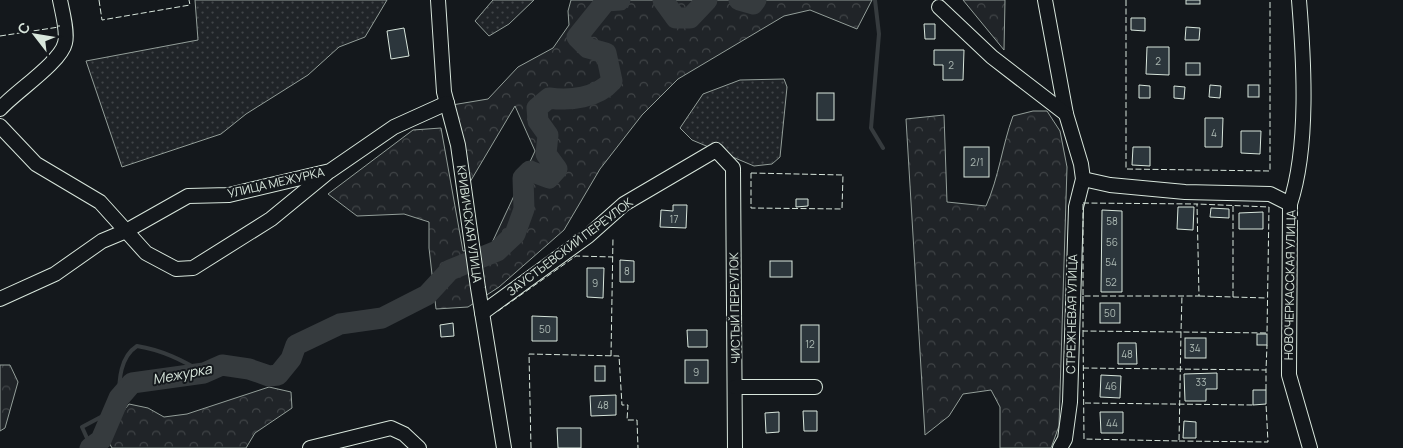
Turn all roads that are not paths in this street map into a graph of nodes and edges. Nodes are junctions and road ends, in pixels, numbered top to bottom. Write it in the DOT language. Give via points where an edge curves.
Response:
graph roads {
  1 [pos="60,0"];
  2 [pos="438,0"];
  3 [pos="1045,0"];
  4 [pos="1299,0"];
  5 [pos="939,7"];
  6 [pos="447,103"];
  7 [pos="0,109"];
  8 [pos="1066,114"];
  9 [pos="0,126"];
  10 [pos="733,168"];
  11 [pos="330,171"];
  12 [pos="1083,179"];
  13 [pos="1290,204"];
  14 [pos="126,231"];
  15 [pos="0,299"];
  16 [pos="482,313"];
  17 [pos="735,387"];
  18 [pos="815,387"];
  19 [pos="310,448"];
  20 [pos="419,448"];
  21 [pos="504,448"];
  22 [pos="735,448"];
  23 [pos="1060,448"];
  24 [pos="1310,448"];
  1 -- 7 [label="street" via="66,42 59,54"];
  2 -- 6 [label="street, КРИВИЧСКАЯ УЛИЦА"];
  3 -- 8 [label="street"];
  4 -- 13 [label="street, НОВОЧЕРКАССКАЯ УЛИЦА" via="1302,106 1297,183"];
  5 -- 8 [label="street" via="992,57"];
  6 -- 11 [label="street, УЛИЦА МЕЖУРКА" via="394,127"];
  6 -- 16 [label="street, КРИВИЧСКАЯ УЛИЦА" via="458,145"];
  8 -- 12 [label="street"];
  9 -- 14 [label="street" via="36,164 100,202"];
  10 -- 16 [label="street, ЗАУСТЬЕВСКИЙ ПЕРЕУЛОК" via="716,150 624,204 588,236"];
  10 -- 17 [label="street, ЧИСТЫЙ ПЕРЕУЛОК"];
  11 -- 14 [label="street, УЛИЦА МЕЖУРКА" via="229,195 188,196"];
  11 -- 14 [label="street" via="271,218 193,268 176,269 162,262 146,253"];
  12 -- 13 [label="street" via="1110,185 1184,192 1270,194"];
  12 -- 23 [label="street, СТРЕЖНЕВАЯ УЛИЦА" via="1074,226 1070,402 1065,439"];
  13 -- 24 [label="street, НОВОЧЕРКАССКАЯ УЛИЦА" via="1289,375"];
  14 -- 15 [label="street, УЛИЦА МЕЖУРКА" via="102,241 55,274"];
  16 -- 21 [label="street, КРИВИЧСКАЯ УЛИЦА"];
  17 -- 18 [label="street"];
  17 -- 22 [label="street, ЧИСТЫЙ ПЕРЕУЛОК"];
  19 -- 20 [label="street" via="391,428 404,434"];
}
